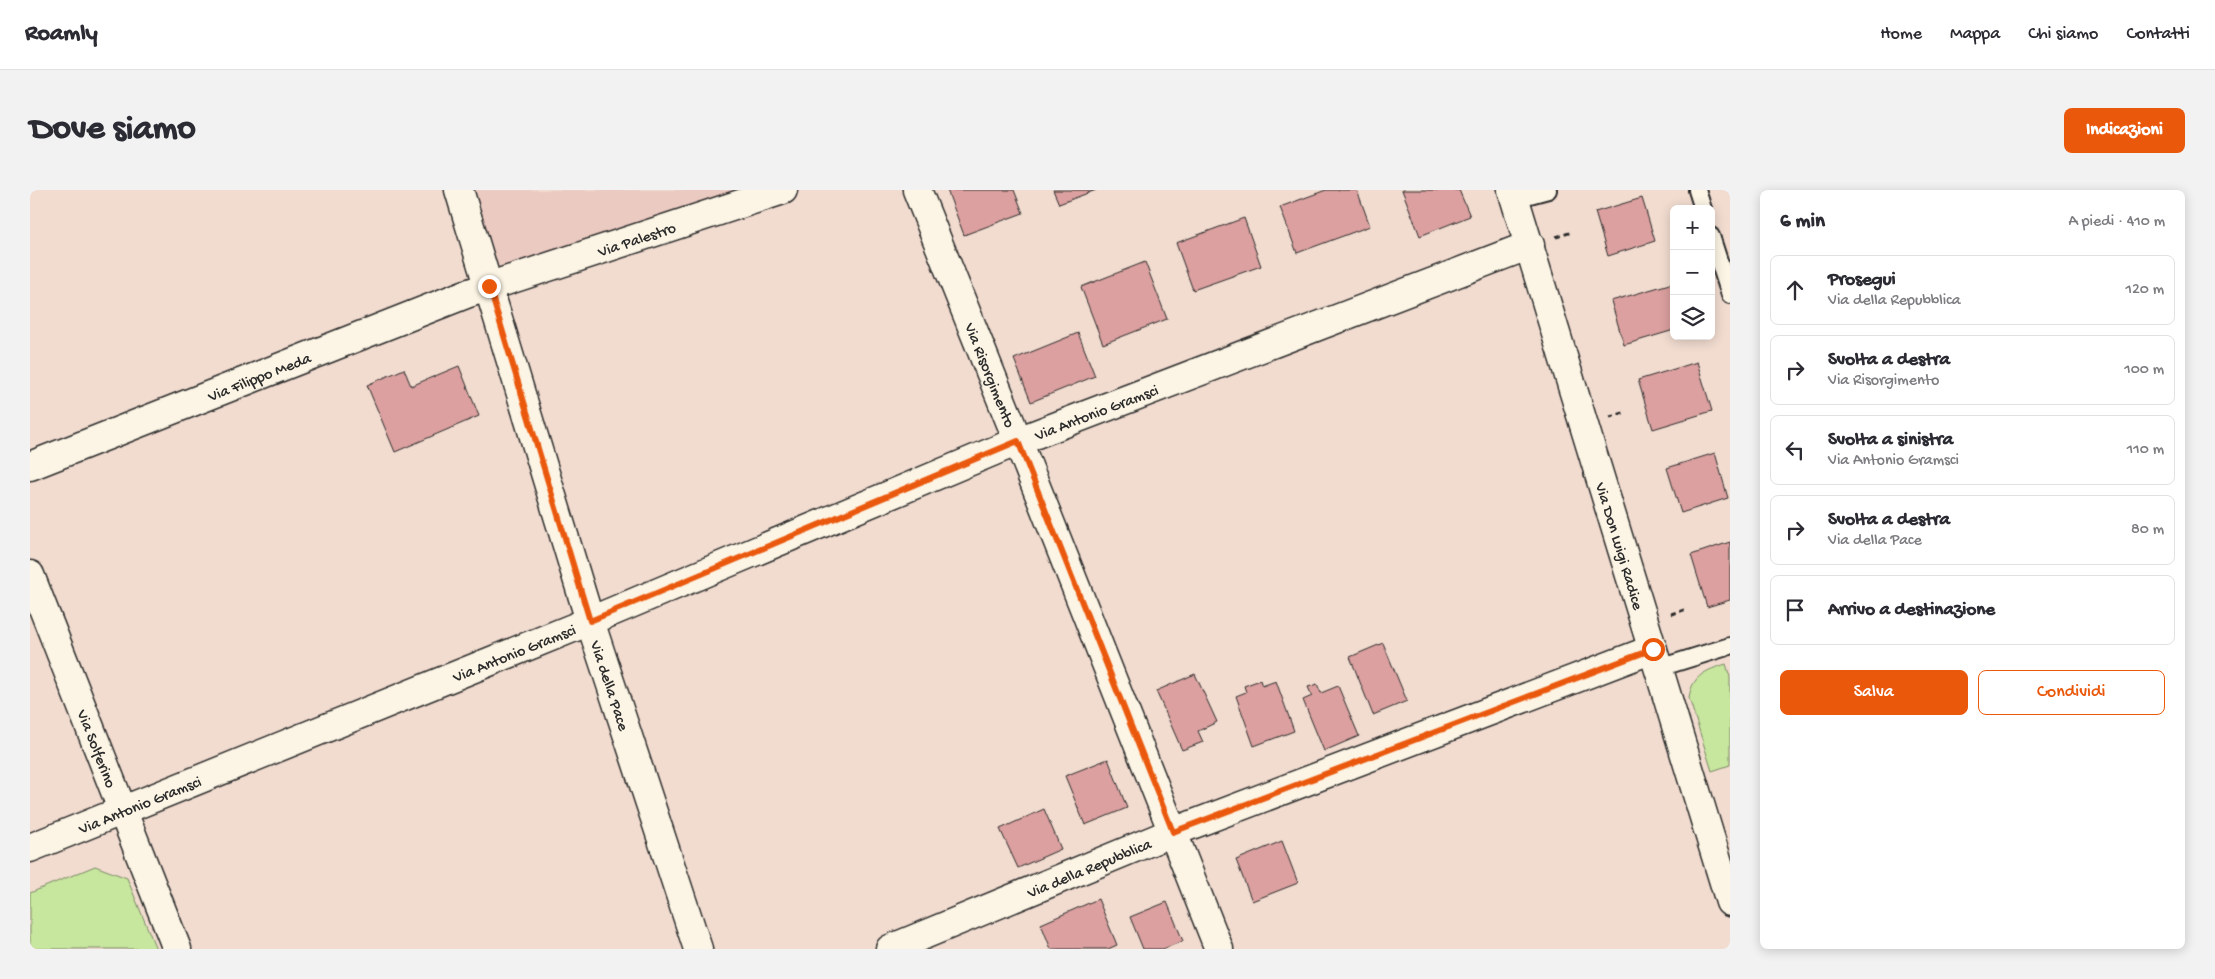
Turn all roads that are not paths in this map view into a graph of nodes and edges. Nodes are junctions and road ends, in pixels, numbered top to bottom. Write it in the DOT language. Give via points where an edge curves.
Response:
graph roads {
  1 [pos="459,190"];
  2 [pos="783,190"];
  3 [pos="917,190"];
  4 [pos="1548,190"];
  5 [pos="1697,190"];
  6 [pos="1514,195"];
  7 [pos="1702,205"];
  8 [pos="1530,245"];
  9 [pos="1715,248"];
  10 [pos="489,286"];
  11 [pos="1730,295"];
  12 [pos="1018,441"];
  13 [pos="30,466"];
  14 [pos="30,575"];
  15 [pos="590,621"];
  16 [pos="1730,646"];
  17 [pos="1656,658"];
  18 [pos="122,812"];
  19 [pos="1173,832"];
  20 [pos="30,848"];
  21 [pos="1730,902"];
  22 [pos="177,949"];
  23 [pos="698,949"];
  24 [pos="890,949"];
  25 [pos="1219,949"];
  1 -- 10 [label="street, Via della Pace"];
  2 -- 10 [label="street, Via Palestro"];
  3 -- 12 [label="street, Via Risorgimento"];
  4 -- 6 [label="lane"];
  5 -- 7 [label="lane"];
  6 -- 8 [label="street, Via Don Luigi Radice"];
  8 -- 12 [label="street, Via Antonio Gramsci"];
  8 -- 17 [label="street, Via Don Luigi Radice"];
  9 -- 11 [label="lane"];
  10 -- 13 [label="street, Via Filippo Meda"];
  10 -- 15 [label="street, Via della Pace"];
  12 -- 15 [label="street, Via Antonio Gramsci"];
  12 -- 19 [label="street, Via Risorgimento"];
  14 -- 18 [label="street, Via Solferino"];
  15 -- 18 [label="street, Via Antonio Gramsci"];
  15 -- 23 [label="street, Via della Pace"];
  16 -- 17 [label="lane"];
  17 -- 19 [label="street, Via della Repubblica"];
  17 -- 21 [label="street, Via Don Luigi Radice"];
  18 -- 20 [label="street, Via Antonio Gramsci"];
  18 -- 22 [label="street, Via Solferino"];
  19 -- 24 [label="street, Via della Repubblica"];
  19 -- 25 [label="street, Via Risorgimento"];
}
